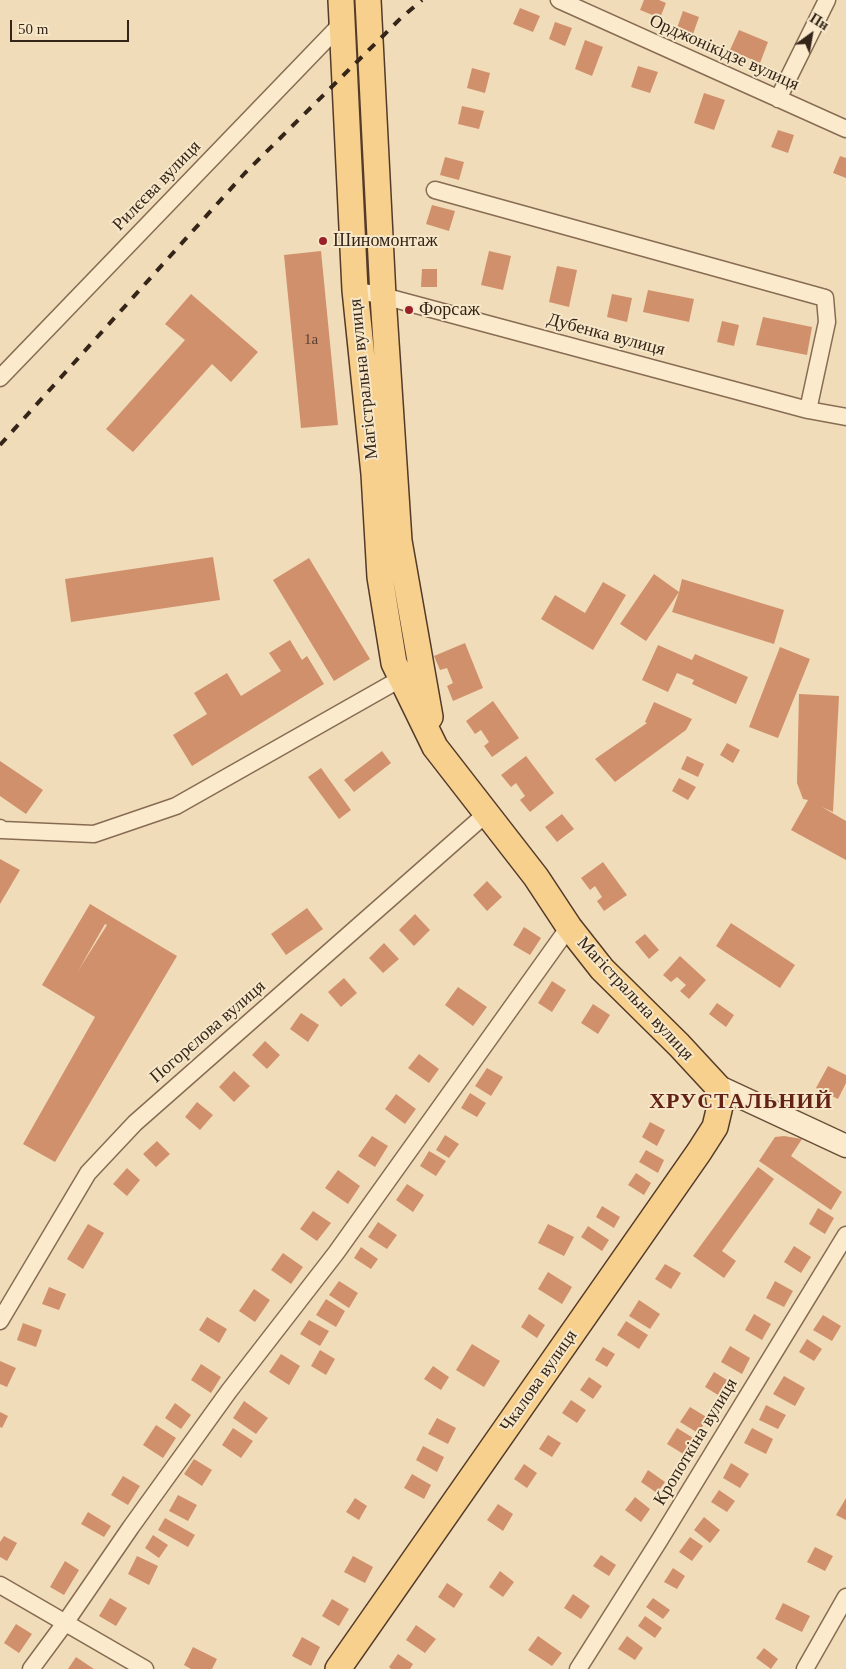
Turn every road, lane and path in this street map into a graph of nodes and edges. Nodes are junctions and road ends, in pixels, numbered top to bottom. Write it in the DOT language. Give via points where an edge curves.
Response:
graph roads {
  1 [pos="368,0"];
  2 [pos="559,0"];
  3 [pos="827,0"];
  4 [pos="342,11"];
  5 [pos="778,99"];
  6 [pos="846,129"];
  7 [pos="435,190"];
  8 [pos="355,290"];
  9 [pos="383,296"];
  10 [pos="0,378"];
  11 [pos="808,410"];
  12 [pos="846,417"];
  13 [pos="402,678"];
  14 [pos="435,747"];
  15 [pos="487,813"];
  16 [pos="0,828"];
  17 [pos="569,927"];
  18 [pos="717,1086"];
  19 [pos="846,1146"];
  20 [pos="846,1235"];
  21 [pos="0,1320"];
  22 [pos="0,1585"];
  23 [pos="846,1596"];
  24 [pos="66,1623"];
  25 [pos="31,1669"];
  26 [pos="145,1669"];
  27 [pos="338,1669"];
  28 [pos="578,1669"];
  29 [pos="805,1669"];
  1 -- 9 [label="main road, Магістральна вулиця"];
  2 -- 5 [label="street, Орджонікідзе вулиця"];
  3 -- 5 [label="street"];
  4 -- 8 [label="main road, Магістральна вулиця"];
  4 -- 10 [label="street, Рилєєва вулиця"];
  5 -- 6 [label="street, Орджонікідзе вулиця"];
  7 -- 11 [label="street" via="825,298 827,322"];
  8 -- 9 [label="street, Дубенка вулиця"];
  8 -- 13 [label="main road, Магістральна вулиця" via="374,474 380,577 394,663"];
  9 -- 11 [label="street, Дубенка вулиця"];
  9 -- 14 [label="main road, Магістральна вулиця" via="399,541"];
  11 -- 12 [label="street, Дубенка вулиця"];
  13 -- 14 [label="main road, Магістральна вулиця"];
  13 -- 16 [label="street" via="176,806 94,834"];
  14 -- 15 [label="main road, Магістральна вулиця"];
  15 -- 17 [label="main road, Магістральна вулиця"];
  15 -- 21 [label="street, Погорєлова вулиця" via="135,1123 88,1173"];
  17 -- 18 [label="main road, Магістральна вулиця" via="602,969"];
  17 -- 24 [label="street" via="336,1253 229,1391"];
  18 -- 19 [label="street, Магістральна вулиця"];
  18 -- 27 [label="main road, Чкалова вулиця" via="720,1106 715,1127 699,1152"];
  20 -- 28 [label="street, Кропоткіна вулиця"];
  22 -- 24 [label="street"];
  23 -- 29 [label="street"];
  24 -- 25 [label="street"];
  24 -- 26 [label="street"];
}
